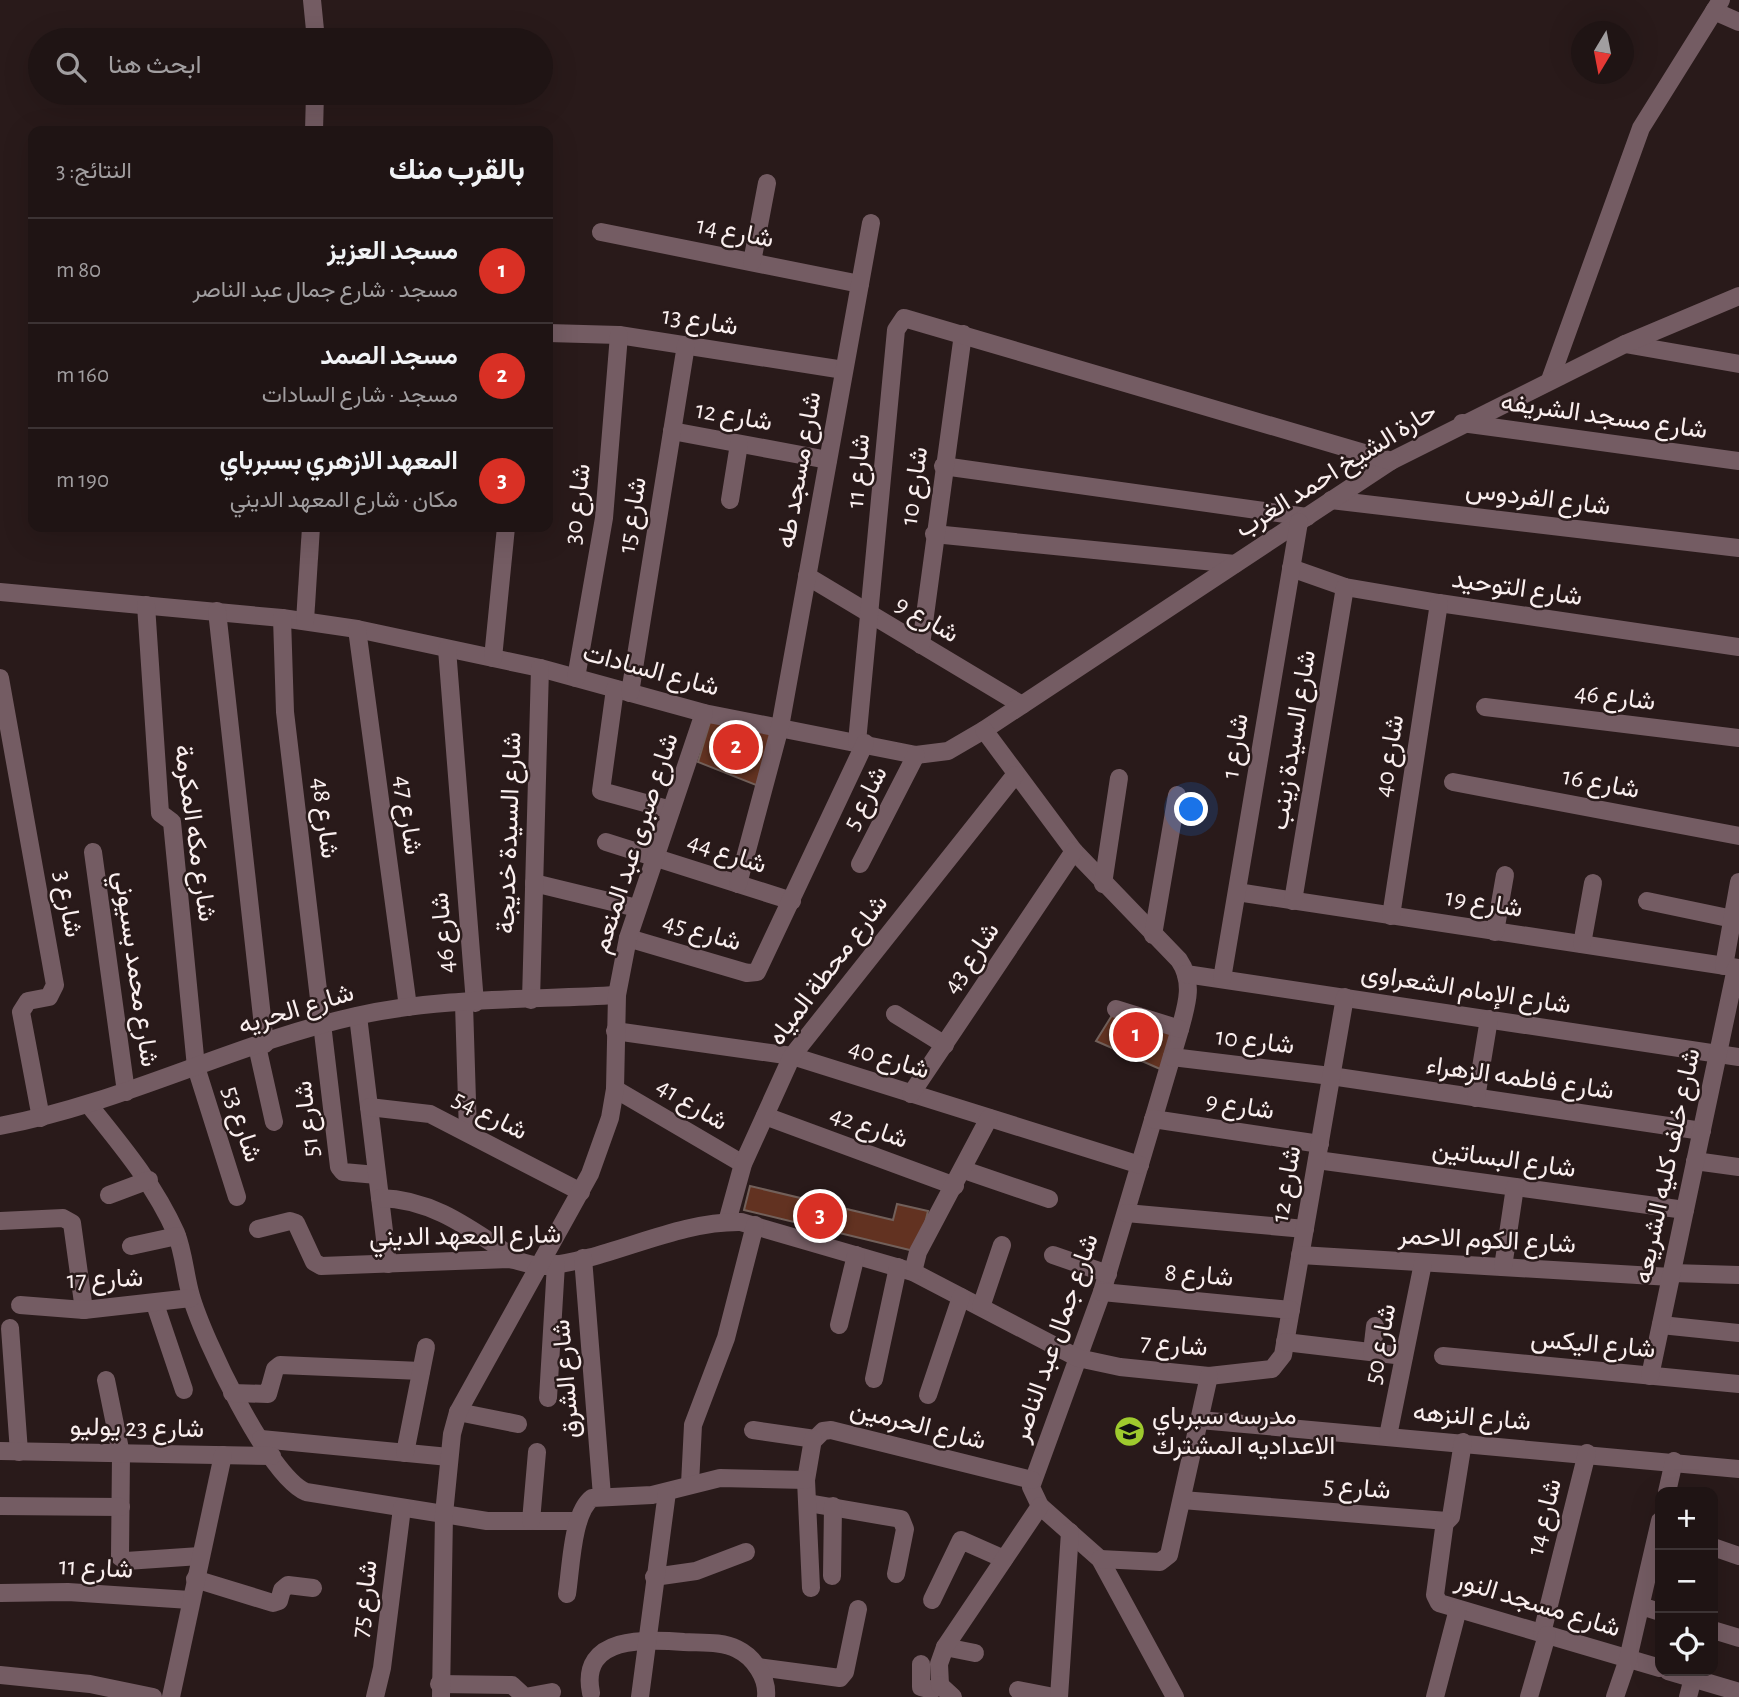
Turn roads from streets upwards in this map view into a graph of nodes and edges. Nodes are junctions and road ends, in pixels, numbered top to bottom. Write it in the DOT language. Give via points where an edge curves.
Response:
graph roads {
  1 [pos="312,0"];
  2 [pos="1718,6"];
  3 [pos="1739,22"];
  4 [pos="315,28"];
  5 [pos="315,105"];
  6 [pos="314,126"];
  7 [pos="767,183"];
  8 [pos="871,223"];
  9 [pos="600,232"];
  10 [pos="752,262"];
  11 [pos="860,284"];
  12 [pos="1739,296"];
  13 [pos="553,332"];
  14 [pos="963,334"];
  15 [pos="619,335"];
  16 [pos="1625,344"];
  17 [pos="686,345"];
  18 [pos="1739,364"];
  19 [pos="844,370"];
  20 [pos="1550,380"];
  21 [pos="1462,423"];
  22 [pos="672,431"];
  23 [pos="739,444"];
  24 [pos="828,460"];
  25 [pos="1391,461"];
  26 [pos="1739,461"];
  27 [pos="943,466"];
  28 [pos="730,500"];
  29 [pos="1331,500"];
  30 [pos="1303,519"];
  31 [pos="311,532"];
  32 [pos="506,532"];
  33 [pos="934,534"];
  34 [pos="1739,548"];
  35 [pos="1235,564"];
  36 [pos="1291,568"];
  37 [pos="807,576"];
  38 [pos="1345,587"];
  39 [pos="0,592"];
  40 [pos="1439,603"];
  41 [pos="145,605"];
  42 [pos="217,611"];
  43 [pos="871,616"];
  44 [pos="282,618"];
  45 [pos="305,621"];
  46 [pos="356,629"];
  47 [pos="921,645"];
  48 [pos="1739,647"];
  49 [pos="447,649"];
  50 [pos="493,658"];
  51 [pos="540,668"];
  52 [pos="0,678"];
  53 [pos="576,678"];
  54 [pos="623,691"];
  55 [pos="1022,705"];
  56 [pos="1485,708"];
  57 [pos="704,713"];
  58 [pos="780,727"];
  59 [pos="984,730"];
  60 [pos="1739,738"];
  61 [pos="861,742"];
  62 [pos="916,755"];
  63 [pos="1014,775"];
  64 [pos="1119,778"];
  65 [pos="1453,782"];
  66 [pos="1177,795"];
  67 [pos="671,810"];
  68 [pos="1739,836"];
  69 [pos="606,842"];
  70 [pos="1074,851"];
  71 [pos="93,852"];
  72 [pos="655,857"];
  73 [pos="860,864"];
  74 [pos="1504,876"];
  75 [pos="1739,882"];
  76 [pos="534,883"];
  77 [pos="1593,883"];
  78 [pos="738,884"];
  79 [pos="1102,884"];
  80 [pos="1237,892"];
  81 [pos="792,901"];
  82 [pos="1293,901"];
  83 [pos="1647,901"];
  84 [pos="637,908"];
  85 [pos="1391,916"];
  86 [pos="1733,919"];
  87 [pos="1495,932"];
  88 [pos="1153,935"];
  89 [pos="628,938"];
  90 [pos="1582,944"];
  91 [pos="1182,967"];
  92 [pos="1733,967"];
  93 [pos="761,968"];
  94 [pos="1223,979"];
  95 [pos="617,995"];
  96 [pos="1345,998"];
  97 [pos="531,1000"];
  98 [pos="470,1004"];
  99 [pos="408,1007"];
  100 [pos="1116,1009"];
  101 [pos="895,1014"];
  102 [pos="358,1016"];
  103 [pos="1489,1019"];
  104 [pos="324,1024"];
  105 [pos="1180,1029"];
  106 [pos="615,1031"];
  107 [pos="261,1045"];
  108 [pos="945,1045"];
  109 [pos="1718,1054"];
  110 [pos="792,1056"];
  111 [pos="1172,1057"];
  112 [pos="1739,1057"];
  113 [pos="196,1067"];
  114 [pos="1331,1076"];
  115 [pos="615,1088"];
  116 [pos="126,1092"];
  117 [pos="911,1094"];
  118 [pos="1476,1098"];
  119 [pos="89,1105"];
  120 [pos="369,1107"];
  121 [pos="765,1116"];
  122 [pos="41,1118"];
  123 [pos="989,1118"];
  124 [pos="1153,1119"];
  125 [pos="274,1122"];
  126 [pos="0,1126"];
  127 [pos="1702,1131"];
  128 [pos="468,1133"];
  129 [pos="1318,1152"];
  130 [pos="1695,1161"];
  131 [pos="743,1164"];
  132 [pos="1140,1165"];
  133 [pos="1739,1167"];
  134 [pos="964,1170"];
  135 [pos="377,1175"];
  136 [pos="149,1180"];
  137 [pos="955,1186"];
  138 [pos="1515,1187"];
  139 [pos="580,1192"];
  140 [pos="109,1195"];
  141 [pos="237,1197"];
  142 [pos="380,1198"];
  143 [pos="1049,1199"];
  144 [pos="1685,1210"];
  145 [pos="1126,1213"];
  146 [pos="0,1221"];
  147 [pos="727,1222"];
  148 [pos="755,1225"];
  149 [pos="258,1228"];
  150 [pos="1305,1229"];
  151 [pos="177,1236"];
  152 [pos="1002,1245"];
  153 [pos="131,1246"];
  154 [pos="856,1255"];
  155 [pos="1054,1255"];
  156 [pos="1300,1255"];
  157 [pos="583,1258"];
  158 [pos="519,1261"];
  159 [pos="1423,1263"];
  160 [pos="388,1264"];
  161 [pos="546,1265"];
  162 [pos="1503,1267"];
  163 [pos="905,1269"];
  164 [pos="1108,1274"];
  165 [pos="1671,1275"];
  166 [pos="1739,1275"];
  167 [pos="1102,1292"];
  168 [pos="961,1297"];
  169 [pos="191,1298"];
  170 [pos="155,1304"];
  171 [pos="20,1305"];
  172 [pos="981,1307"];
  173 [pos="84,1310"];
  174 [pos="1291,1310"];
  175 [pos="839,1325"];
  176 [pos="1661,1325"];
  177 [pos="1375,1326"];
  178 [pos="10,1328"];
  179 [pos="1739,1333"];
  180 [pos="1285,1342"];
  181 [pos="426,1347"];
  182 [pos="1372,1352"];
  183 [pos="1404,1356"];
  184 [pos="1443,1356"];
  185 [pos="1078,1358"];
  186 [pos="1266,1370"];
  187 [pos="421,1371"];
  188 [pos="1209,1376"];
  189 [pos="1650,1376"];
  190 [pos="874,1378"];
  191 [pos="106,1380"];
  192 [pos="1739,1384"];
  193 [pos="184,1390"];
  194 [pos="232,1393"];
  195 [pos="929,1395"];
  196 [pos="548,1398"];
  197 [pos="458,1412"];
  198 [pos="1200,1420"];
  199 [pos="518,1423"];
  200 [pos="753,1430"];
  201 [pos="1388,1436"];
  202 [pos="261,1439"];
  203 [pos="813,1439"];
  204 [pos="1462,1442"];
  205 [pos="0,1451"];
  206 [pos="19,1452"];
  207 [pos="537,1452"];
  208 [pos="405,1453"];
  209 [pos="1587,1453"];
  210 [pos="121,1454"];
  211 [pos="223,1455"];
  212 [pos="272,1456"];
  213 [pos="449,1457"];
  214 [pos="1674,1461"];
  215 [pos="1739,1469"];
  216 [pos="806,1480"];
  217 [pos="1032,1480"];
  218 [pos="690,1484"];
  219 [pos="1668,1487"];
  220 [pos="667,1492"];
  221 [pos="602,1496"];
  222 [pos="1182,1500"];
  223 [pos="808,1503"];
  224 [pos="0,1506"];
  225 [pos="832,1506"];
  226 [pos="1040,1506"];
  227 [pos="121,1507"];
  228 [pos="402,1508"];
  229 [pos="444,1514"];
  230 [pos="531,1521"];
  231 [pos="578,1521"];
  232 [pos="1445,1521"];
  233 [pos="1070,1532"];
  234 [pos="1655,1548"];
  235 [pos="1718,1549"];
  236 [pos="746,1552"];
  237 [pos="200,1556"];
  238 [pos="1739,1556"];
  239 [pos="1004,1559"];
  240 [pos="1100,1559"];
  241 [pos="896,1574"];
  242 [pos="832,1576"];
  243 [pos="654,1577"];
  244 [pos="195,1579"];
  245 [pos="313,1588"];
  246 [pos="811,1588"];
  247 [pos="0,1593"];
  248 [pos="567,1594"];
  249 [pos="190,1600"];
  250 [pos="932,1601"];
  251 [pos="1641,1606"];
  252 [pos="858,1609"];
  253 [pos="1458,1609"];
  254 [pos="1655,1610"];
  255 [pos="1718,1632"];
  256 [pos="1544,1634"];
  257 [pos="646,1639"];
  258 [pos="1739,1639"];
  259 [pos="945,1647"];
  260 [pos="975,1653"];
  261 [pos="1628,1659"];
  262 [pos="921,1664"];
  263 [pos="758,1667"];
  264 [pos="1655,1667"];
  265 [pos="0,1675"];
  266 [pos="1686,1676"];
  267 [pos="1693,1678"];
  268 [pos="1018,1689"];
  269 [pos="440,1690"];
  270 [pos="552,1692"];
  271 [pos="939,1692"];
  272 [pos="1739,1692"];
  273 [pos="591,1693"];
  274 [pos="153,1697"];
  275 [pos="171,1697"];
  276 [pos="375,1697"];
  277 [pos="640,1697"];
  278 [pos="765,1697"];
  279 [pos="1057,1697"];
  280 [pos="1175,1697"];
  281 [pos="1435,1697"];
  282 [pos="1529,1697"];
  283 [pos="1615,1697"];
  284 [pos="1688,1697"];
  1 -- 4 [label="street"];
  2 -- 3 [label="street"];
  2 -- 20 [label="street" via="1641,128"];
  5 -- 6 [label="street"];
  7 -- 10 [label="street"];
  8 -- 11 [label="street, شارع مسجد طه"];
  9 -- 10 [label="street, شارع 14"];
  10 -- 11 [label="street, شارع 14"];
  11 -- 19 [label="street, شارع مسجد طه"];
  12 -- 16 [label="street, حارة الشيخ احمد الغرب"];
  13 -- 15 [label="street, شارع 13"];
  14 -- 25 [label="street"];
  14 -- 27 [label="street, شارع 10"];
  14 -- 43 [label="street, شارع 11" via="909,318 900,321 897,330"];
  15 -- 17 [label="street, شارع 13"];
  15 -- 53 [label="street, شارع 30" via="604,518"];
  16 -- 18 [label="street"];
  16 -- 20 [label="street, حارة الشيخ احمد الغرب"];
  17 -- 19 [label="street, شارع 13"];
  17 -- 22 [label="street, شارع 15"];
  19 -- 24 [label="street, شارع مسجد طه"];
  20 -- 21 [label="street, حارة الشيخ احمد الغرب"];
  21 -- 25 [label="street, حارة الشيخ احمد الغرب"];
  21 -- 26 [label="street, شارع مسجد الشريفه"];
  22 -- 23 [label="street, شارع 12"];
  22 -- 54 [label="street, شارع 15"];
  23 -- 24 [label="street, شارع 12"];
  23 -- 28 [label="street"];
  24 -- 37 [label="street, شارع مسجد طه"];
  25 -- 29 [label="street, حارة الشيخ احمد الغرب"];
  27 -- 30 [label="street"];
  27 -- 33 [label="street, شارع 10"];
  29 -- 30 [label="street, حارة الشيخ احمد الغرب"];
  29 -- 34 [label="street, شارع الفردوس"];
  30 -- 35 [label="street, حارة الشيخ احمد الغرب"];
  30 -- 36 [label="street, شارع 1"];
  31 -- 45 [label="street"];
  32 -- 50 [label="street"];
  33 -- 35 [label="street"];
  33 -- 47 [label="street, شارع 10"];
  35 -- 55 [label="street, حارة الشيخ احمد الغرب"];
  36 -- 38 [label="street, شارع التوحيد"];
  36 -- 80 [label="street, شارع 1"];
  37 -- 43 [label="street, شارع 9"];
  37 -- 58 [label="street, شارع مسجد طه"];
  38 -- 40 [label="street, شارع التوحيد"];
  38 -- 82 [label="street, شارع السيدة زينب"];
  39 -- 41 [label="street, شارع السادات"];
  40 -- 48 [label="street, شارع التوحيد"];
  40 -- 85 [label="street, شارع 40"];
  41 -- 42 [label="street, شارع السادات"];
  41 -- 113 [label="street, شارع مكه المكرمة" via="160,813 172,821"];
  42 -- 44 [label="street, شارع السادات"];
  42 -- 107 [label="street"];
  43 -- 47 [label="street, شارع 9"];
  43 -- 61 [label="street, شارع 11"];
  44 -- 45 [label="street, شارع السادات"];
  44 -- 104 [label="street, شارع 48" via="285,712"];
  45 -- 46 [label="street, شارع السادات"];
  46 -- 49 [label="street, شارع السادات"];
  46 -- 99 [label="street, شارع 47"];
  47 -- 55 [label="street, شارع 9"];
  49 -- 50 [label="street, شارع السادات"];
  49 -- 98 [label="street, شارع 46"];
  50 -- 51 [label="street, شارع السادات"];
  51 -- 53 [label="street, شارع السادات"];
  51 -- 76 [label="street, شارع السيدة خديجة"];
  52 -- 122 [label="street, شارع 3" via="55,985 50,996 28,1001 21,1012"];
  53 -- 54 [label="street, شارع السادات"];
  54 -- 57 [label="street, شارع السادات"];
  54 -- 67 [label="street" via="601,791"];
  55 -- 59 [label="street, حارة الشيخ احمد الغرب"];
  56 -- 60 [label="street, شارع 46"];
  57 -- 58 [label="street, شارع السادات"];
  57 -- 67 [label="street, شارع صبرى عبد المنعم"];
  58 -- 61 [label="street, شارع السادات"];
  58 -- 78 [label="street, شارع مسجد طه"];
  59 -- 62 [label="street, شارع السادات" via="948,751"];
  59 -- 63 [label="street"];
  61 -- 62 [label="street, شارع السادات"];
  61 -- 81 [label="street, شارع 11"];
  62 -- 73 [label="street, شارع 5"];
  63 -- 70 [label="street"];
  63 -- 110 [label="street, شارع محطة المياه"];
  64 -- 79 [label="street"];
  65 -- 68 [label="street, شارع 16"];
  66 -- 88 [label="street"];
  67 -- 72 [label="street, شارع صبرى عبد المنعم"];
  69 -- 72 [label="street, شارع 44"];
  70 -- 79 [label="street"];
  70 -- 108 [label="street, شارع 43"];
  71 -- 116 [label="street, شارع محمد بسيوني"];
  72 -- 78 [label="street, شارع 44"];
  72 -- 84 [label="street, شارع صبرى عبد المنعم"];
  74 -- 87 [label="street"];
  75 -- 86 [label="street, شارع خلف كليه الشريعه"];
  76 -- 84 [label="street"];
  76 -- 97 [label="street, شارع السيدة خديجة"];
  77 -- 90 [label="street"];
  78 -- 81 [label="street, شارع 44"];
  79 -- 88 [label="street"];
  80 -- 82 [label="street, شارع 19"];
  80 -- 94 [label="street, شارع 1"];
  81 -- 93 [label="street, شارع 11"];
  82 -- 85 [label="street, شارع 19"];
  83 -- 86 [label="street"];
  84 -- 89 [label="street, شارع صبرى عبد المنعم"];
  85 -- 87 [label="street, شارع 19"];
  86 -- 92 [label="street, شارع خلف كليه الشريعه"];
  87 -- 90 [label="street, شارع 19"];
  88 -- 91 [label="street"];
  89 -- 93 [label="street, شارع 45" via="747,973"];
  89 -- 95 [label="street, شارع صبرى عبد المنعم"];
  90 -- 92 [label="street, شارع 19"];
  91 -- 94 [label="street, شارع الإمام الشعراوى"];
  91 -- 105 [label="street, شارع جمال عبد الناصر" via="1188,998"];
  92 -- 109 [label="street, شارع خلف كليه الشريعه"];
  94 -- 96 [label="street, شارع الإمام الشعراوى"];
  95 -- 97 [label="street, شارع الحريه"];
  95 -- 106 [label="street, شارع صبرى عبد المنعم"];
  96 -- 103 [label="street, شارع الإمام الشعراوى"];
  96 -- 114 [label="street, شارع 12"];
  97 -- 98 [label="street, شارع الحريه"];
  98 -- 99 [label="street, شارع الحريه"];
  98 -- 128 [label="street, شارع 46"];
  99 -- 102 [label="street, شارع الحريه"];
  100 -- 105 [label="street"];
  101 -- 108 [label="street"];
  102 -- 104 [label="street, شارع الحريه"];
  102 -- 120 [label="street"];
  103 -- 109 [label="street, شارع الإمام الشعراوى"];
  103 -- 118 [label="street"];
  104 -- 107 [label="street, شارع الحريه"];
  104 -- 135 [label="street, شارع 51" via="339,1169"];
  105 -- 111 [label="street, شارع جمال عبد الناصر"];
  106 -- 110 [label="street, شارع 40"];
  106 -- 115 [label="street, شارع صبرى عبد المنعم"];
  107 -- 113 [label="street, شارع الحريه"];
  107 -- 125 [label="street"];
  108 -- 117 [label="street, شارع 43"];
  109 -- 112 [label="street, شارع الإمام الشعراوى"];
  109 -- 127 [label="street, شارع خلف كليه الشريعه"];
  110 -- 117 [label="street, شارع 40"];
  110 -- 121 [label="street, شارع محطة المياه"];
  111 -- 114 [label="street, شارع 10"];
  111 -- 124 [label="street, شارع جمال عبد الناصر"];
  113 -- 116 [label="street, شارع الحريه"];
  113 -- 141 [label="street, شارع 53"];
  114 -- 118 [label="street, شارع فاطمه الزهراء"];
  114 -- 129 [label="street, شارع 12"];
  115 -- 131 [label="street, شارع 41"];
  115 -- 139 [label="street, شارع صبرى عبد المنعم" via="602,1146"];
  116 -- 119 [label="street, شارع الحريه"];
  117 -- 123 [label="street, شارع 40"];
  118 -- 127 [label="street, شارع فاطمه الزهراء"];
  119 -- 122 [label="street, شارع الحريه"];
  119 -- 136 [label="street"];
  120 -- 128 [label="street, شارع 54" via="424,1112"];
  120 -- 135 [label="street"];
  121 -- 131 [label="street, شارع محطة المياه"];
  121 -- 137 [label="street, شارع 42"];
  122 -- 126 [label="street, شارع الحريه"];
  123 -- 132 [label="street, شارع 40"];
  123 -- 134 [label="street"];
  124 -- 129 [label="street, شارع 9"];
  124 -- 132 [label="street, شارع جمال عبد الناصر"];
  127 -- 130 [label="street, شارع خلف كليه الشريعه"];
  128 -- 139 [label="street, شارع 54"];
  129 -- 138 [label="street, شارع البساتين"];
  129 -- 150 [label="street, شارع 12"];
  130 -- 133 [label="street"];
  130 -- 144 [label="street, شارع خلف كليه الشريعه"];
  131 -- 147 [label="street, شارع محطة المياه"];
  132 -- 145 [label="street, شارع جمال عبد الناصر"];
  134 -- 137 [label="street"];
  134 -- 143 [label="street"];
  135 -- 142 [label="street"];
  136 -- 140 [label="street"];
  136 -- 151 [label="street"];
  137 -- 163 [label="street"];
  138 -- 144 [label="street, شارع البساتين"];
  138 -- 162 [label="street"];
  139 -- 161 [label="street, شارع صبرى عبد المنعم"];
  142 -- 158 [label="street" via="412,1200 441,1211"];
  142 -- 160 [label="street"];
  144 -- 165 [label="street, شارع خلف كليه الشريعه"];
  145 -- 150 [label="street"];
  145 -- 164 [label="street, شارع جمال عبد الناصر"];
  146 -- 173 [label="street" via="63,1218 72,1223"];
  147 -- 148 [label="street, شارع المعهد الديني"];
  147 -- 157 [label="street, شارع المعهد الديني"];
  148 -- 154 [label="street, شارع المعهد الديني"];
  148 -- 218 [label="street" via="726,1338 693,1425"];
  149 -- 160 [label="street, شارع المعهد الديني" via="296,1223 314,1262 325,1266"];
  150 -- 156 [label="street, شارع 12"];
  151 -- 153 [label="street"];
  151 -- 169 [label="street"];
  152 -- 172 [label="street"];
  154 -- 163 [label="street, شارع المعهد الديني"];
  154 -- 175 [label="street"];
  155 -- 164 [label="street"];
  156 -- 159 [label="street, شارع الكوم الاحمر"];
  156 -- 174 [label="street, شارع 12"];
  157 -- 161 [label="street, شارع المعهد الديني"];
  157 -- 221 [label="street, شارع الشرق"];
  158 -- 160 [label="street, شارع المعهد الديني"];
  158 -- 161 [label="street, شارع المعهد الديني"];
  159 -- 162 [label="street, شارع الكوم الاحمر"];
  159 -- 183 [label="street, شارع 50"];
  161 -- 196 [label="street"];
  161 -- 197 [label="street, شارع صبرى عبد المنعم"];
  162 -- 165 [label="street, شارع الكوم الاحمر"];
  163 -- 168 [label="street, شارع المعهد الديني"];
  163 -- 190 [label="street"];
  164 -- 167 [label="street, شارع جمال عبد الناصر"];
  165 -- 166 [label="street, شارع الكوم الاحمر"];
  165 -- 176 [label="street, شارع خلف كليه الشريعه"];
  167 -- 174 [label="street, شارع 8"];
  167 -- 185 [label="street, شارع جمال عبد الناصر"];
  168 -- 172 [label="street, شارع المعهد الديني"];
  168 -- 195 [label="street"];
  169 -- 170 [label="street, شارع 17"];
  169 -- 194 [label="street"];
  170 -- 173 [label="street, شارع 17"];
  170 -- 193 [label="street"];
  171 -- 173 [label="street, شارع 17"];
  172 -- 185 [label="street, شارع المعهد الديني"];
  174 -- 180 [label="street, شارع 12"];
  176 -- 179 [label="street"];
  176 -- 189 [label="street, شارع خلف كليه الشريعه"];
  177 -- 182 [label="street"];
  178 -- 206 [label="street"];
  180 -- 182 [label="street"];
  180 -- 186 [label="street, شارع 12" via="1281,1361"];
  181 -- 187 [label="street"];
  182 -- 183 [label="street"];
  183 -- 201 [label="street, شارع 50"];
  184 -- 189 [label="street, شارع اليكس"];
  185 -- 188 [label="street, شارع 7"];
  185 -- 217 [label="street, شارع جمال عبد الناصر"];
  186 -- 188 [label="street, شارع 7"];
  187 -- 194 [label="street" via="280,1365 268,1394"];
  187 -- 208 [label="street"];
  188 -- 198 [label="street"];
  189 -- 192 [label="street, شارع اليكس"];
  191 -- 210 [label="street"];
  194 -- 202 [label="street"];
  197 -- 199 [label="street"];
  197 -- 213 [label="street, شارع صبرى عبد المنعم"];
  198 -- 201 [label="street, شارع النزهه"];
  198 -- 222 [label="street"];
  200 -- 203 [label="street, شارع الحرمين"];
  201 -- 204 [label="street, شارع النزهه"];
  202 -- 208 [label="street"];
  202 -- 212 [label="street"];
  203 -- 216 [label="street"];
  203 -- 217 [label="street, شارع الحرمين" via="831,1430"];
  204 -- 209 [label="street, شارع النزهه"];
  204 -- 232 [label="street" via="1451,1517"];
  205 -- 206 [label="street, شارع 23 يوليو"];
  206 -- 210 [label="street, شارع 23 يوليو"];
  207 -- 230 [label="street"];
  208 -- 213 [label="street"];
  209 -- 214 [label="street, شارع النزهه"];
  209 -- 256 [label="street, شارع 14"];
  210 -- 211 [label="street, شارع 23 يوليو"];
  210 -- 227 [label="street"];
  211 -- 212 [label="street, شارع 23 يوليو"];
  211 -- 237 [label="street"];
  212 -- 228 [label="street" via="296,1488"];
  213 -- 229 [label="street, شارع صبرى عبد المنعم"];
  214 -- 215 [label="street, شارع النزهه"];
  214 -- 219 [label="street"];
  216 -- 218 [label="street" via="719,1478"];
  216 -- 223 [label="street"];
  217 -- 226 [label="street, شارع جمال عبد الناصر"];
  218 -- 220 [label="street"];
  220 -- 221 [label="street"];
  220 -- 243 [label="street"];
  221 -- 231 [label="street" via="587,1502"];
  222 -- 232 [label="street, شارع 5"];
  222 -- 240 [label="street" via="1165,1559"];
  223 -- 225 [label="street"];
  223 -- 246 [label="street"];
  224 -- 227 [label="street"];
  225 -- 241 [label="street" via="901,1519 905,1530"];
  225 -- 242 [label="street"];
  226 -- 233 [label="street"];
  226 -- 239 [label="street"];
  227 -- 237 [label="street" via="121,1557 126,1561"];
  228 -- 229 [label="street"];
  228 -- 276 [label="street, شارع 75"];
  229 -- 230 [label="street" via="487,1521"];
  229 -- 269 [label="street, شارع صبرى عبد المنعم"];
  230 -- 231 [label="street"];
  231 -- 248 [label="street"];
  232 -- 253 [label="street, شارع مسجد النور" via="1435,1598"];
  233 -- 240 [label="street"];
  233 -- 279 [label="street"];
  234 -- 251 [label="street"];
  235 -- 238 [label="street"];
  236 -- 243 [label="street" via="696,1571"];
  237 -- 244 [label="street"];
  239 -- 250 [label="street" via="961,1540"];
  239 -- 259 [label="street"];
  240 -- 280 [label="street"];
  243 -- 257 [label="street"];
  244 -- 245 [label="street" via="273,1603 288,1585"];
  244 -- 249 [label="street"];
  247 -- 249 [label="street, شارع 11" via="68,1592"];
  249 -- 275 [label="street"];
  251 -- 254 [label="street"];
  251 -- 261 [label="street"];
  252 -- 263 [label="street" via="840,1678"];
  253 -- 256 [label="street, شارع مسجد النور"];
  253 -- 281 [label="street"];
  255 -- 258 [label="street"];
  256 -- 261 [label="street, شارع مسجد النور"];
  256 -- 282 [label="street, شارع 14"];
  257 -- 263 [label="street" via="723,1644"];
  257 -- 273 [label="street" via="618,1643 606,1650 591,1672"];
  257 -- 277 [label="street"];
  259 -- 260 [label="street"];
  259 -- 271 [label="street" via="939,1664"];
  261 -- 264 [label="street, شارع مسجد النور"];
  261 -- 283 [label="street"];
  262 -- 271 [label="street" via="919,1684"];
  263 -- 278 [label="street"];
  265 -- 274 [label="street" via="90,1684"];
  266 -- 267 [label="street"];
  267 -- 272 [label="street"];
  267 -- 284 [label="street"];
  268 -- 279 [label="street"];
  269 -- 270 [label="street" via="512,1685 525,1697"];
}
